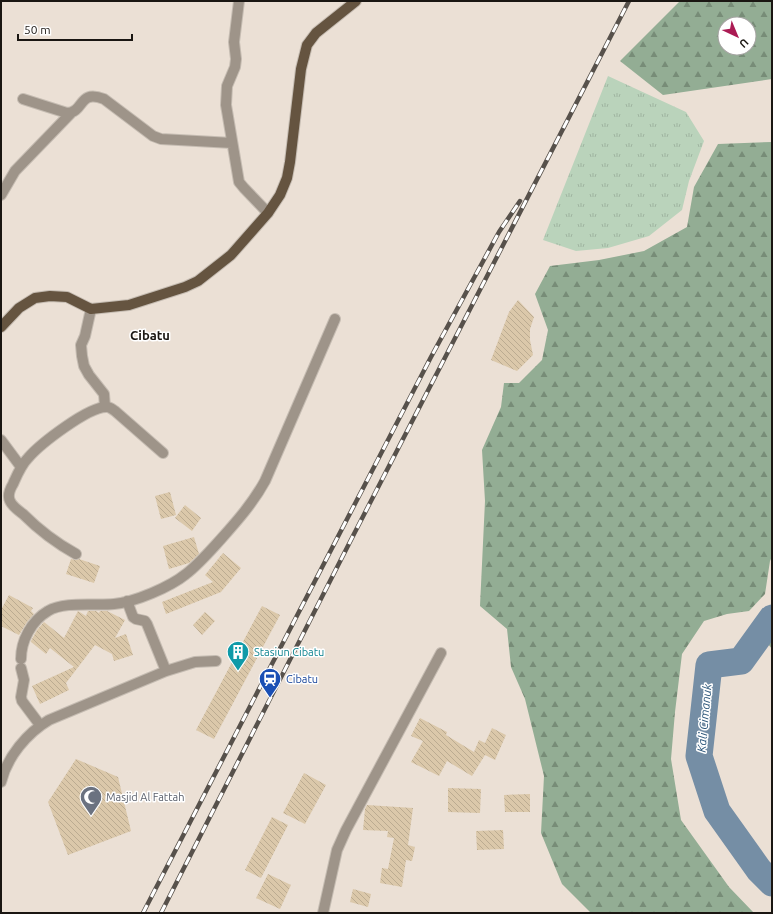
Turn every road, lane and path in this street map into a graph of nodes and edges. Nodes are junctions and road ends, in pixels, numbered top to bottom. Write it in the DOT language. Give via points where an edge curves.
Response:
graph roads {
  1 [pos="239,1"];
  2 [pos="356,1"];
  3 [pos="23,99"];
  4 [pos="71,113"];
  5 [pos="232,143"];
  6 [pos="1,195"];
  7 [pos="268,213"];
  8 [pos="91,309"];
  9 [pos="335,319"];
  10 [pos="1,327"];
  11 [pos="105,407"];
  12 [pos="1,440"];
  13 [pos="163,453"];
  14 [pos="21,468"];
  15 [pos="76,554"];
  16 [pos="126,602"];
  17 [pos="441,653"];
  18 [pos="216,661"];
  19 [pos="166,671"];
  20 [pos="40,725"];
  21 [pos="1,782"];
  22 [pos="323,913"];
  1 -- 5 [label="street" via="234,42 235,67 226,95"];
  2 -- 7 [label="main road" via="316,33 307,45 301,69 287,178"];
  3 -- 4 [label="street"];
  4 -- 5 [label="street" via="84,100 96,96 161,139"];
  4 -- 6 [label="street" via="15,171"];
  5 -- 7 [label="street" via="239,182"];
  7 -- 8 [label="main road" via="231,255 198,281 129,304"];
  8 -- 10 [label="main road" via="59,295 43,296 19,308"];
  8 -- 11 [label="street" via="81,345 82,356 89,375 104,394"];
  9 -- 16 [label="street" via="256,497 200,563 185,575"];
  11 -- 13 [label="street" via="115,411"];
  11 -- 14 [label="street" via="80,417 62,429 33,452"];
  12 -- 14 [label="street"];
  14 -- 15 [label="street" via="8,496 10,503 40,531"];
  16 -- 19 [label="street" via="133,617 147,624"];
  16 -- 20 [label="street" via="62,606 48,610 27,634 21,648 24,680 21,697"];
  17 -- 22 [label="street" via="346,830 337,850"];
  18 -- 19 [label="street" via="195,662"];
  19 -- 20 [label="street"];
  20 -- 21 [label="street" via="24,739"];
}
